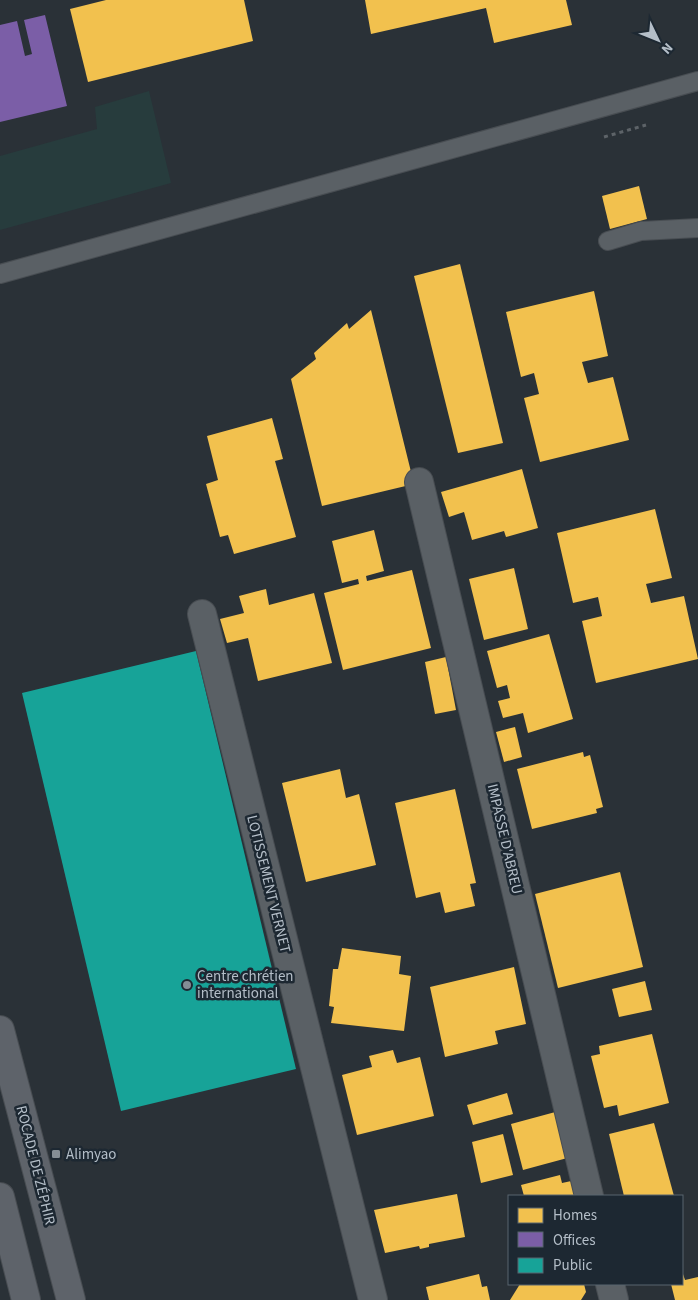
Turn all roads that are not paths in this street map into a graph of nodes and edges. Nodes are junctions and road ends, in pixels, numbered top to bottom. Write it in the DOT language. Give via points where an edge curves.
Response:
graph roads {
  1 [pos="698,80"];
  2 [pos="698,228"];
  3 [pos="608,241"];
  4 [pos="0,274"];
  5 [pos="419,482"];
  6 [pos="202,614"];
  7 [pos="0,1030"];
  8 [pos="590,1195"];
  9 [pos="0,1197"];
  10 [pos="610,1285"];
  11 [pos="26,1300"];
  12 [pos="71,1300"];
  13 [pos="373,1300"];
  14 [pos="614,1300"];
  1 -- 4 [label="lane"];
  2 -- 3 [label="lane" via="642,231"];
  5 -- 8 [label="street, IMPASSE D'ABREU"];
  6 -- 13 [label="street, LOTISSEMENT VERNET"];
  7 -- 12 [label="main road, ROCADE DE ZÉPHIR"];
  9 -- 11 [label="main road"];
  10 -- 14 [label="street"];
}
